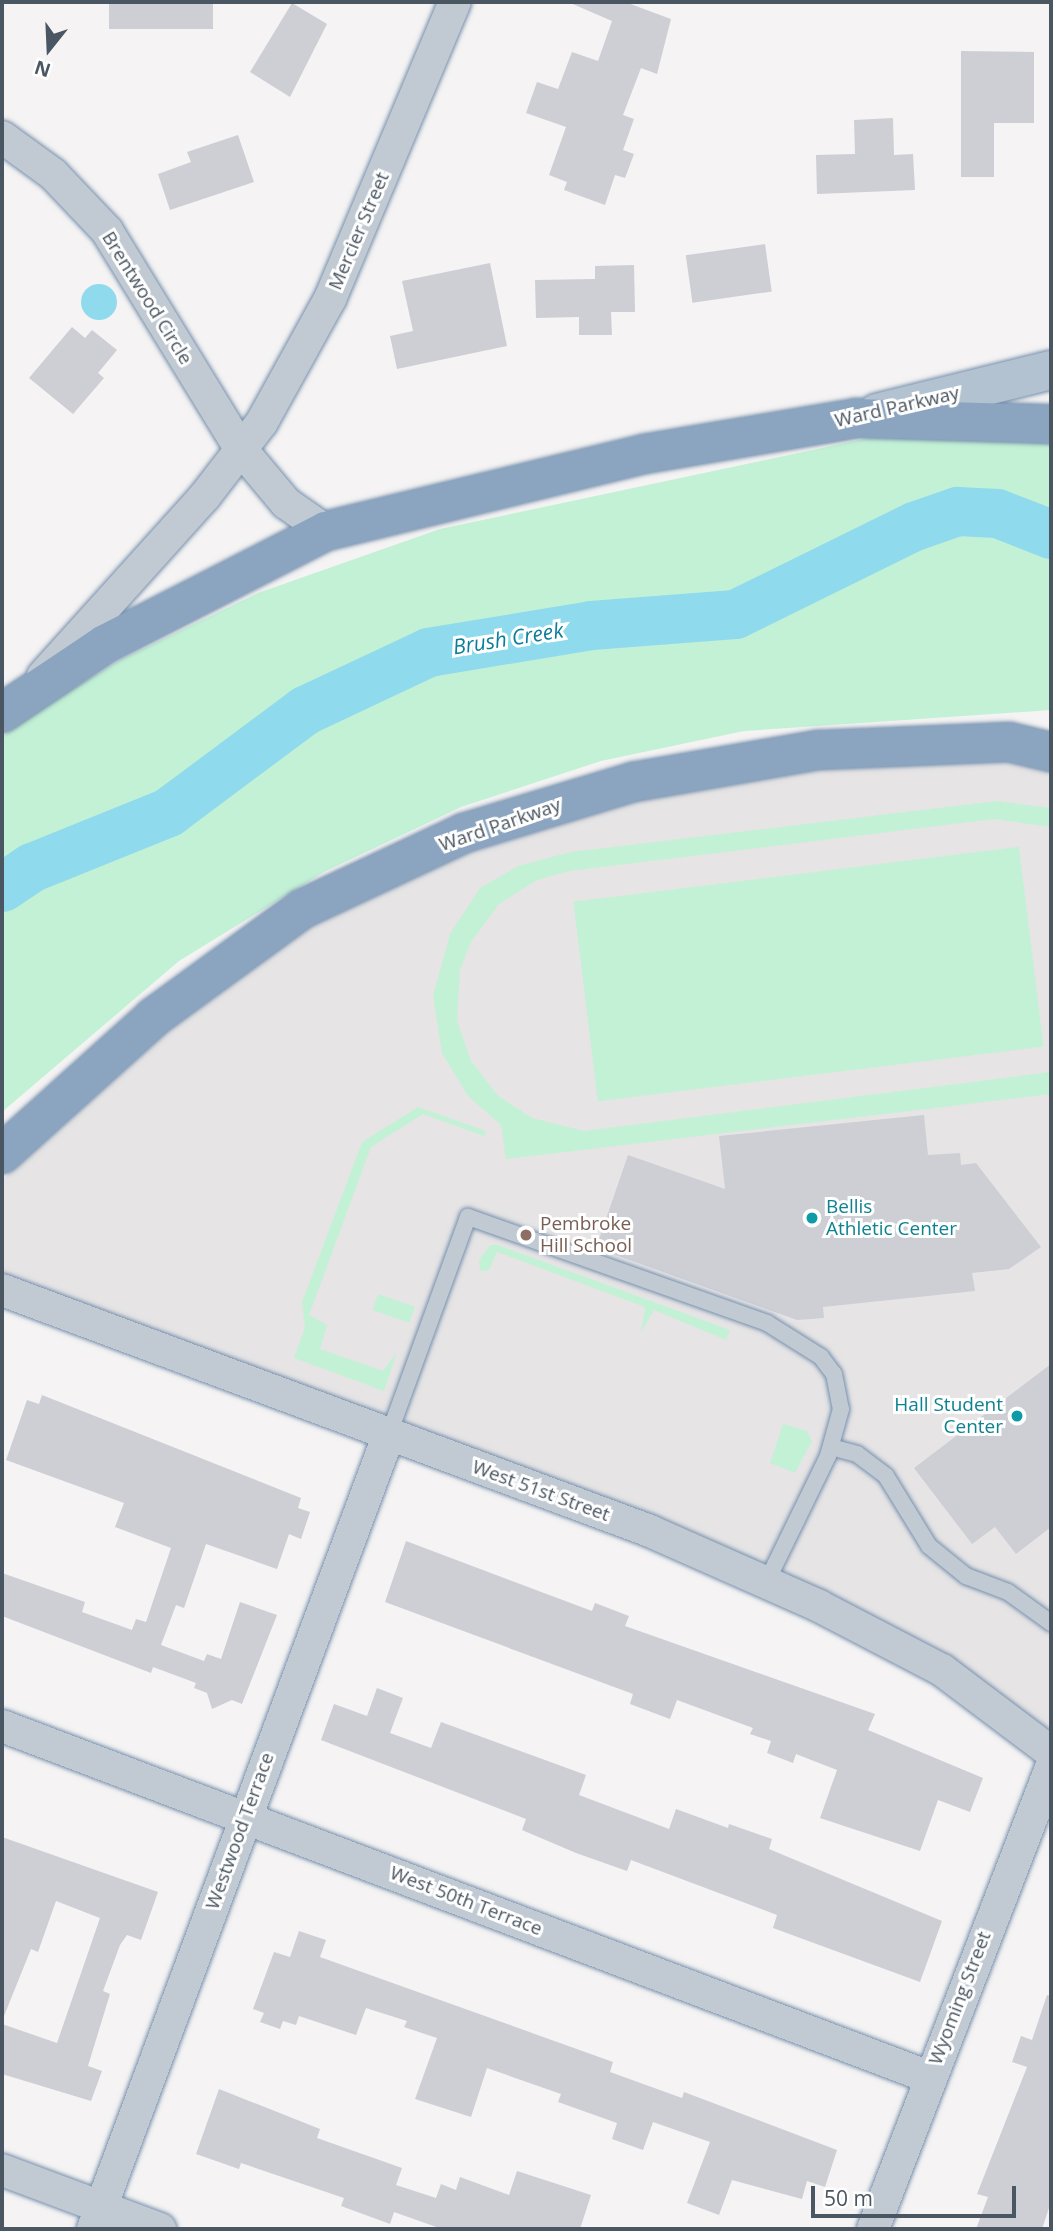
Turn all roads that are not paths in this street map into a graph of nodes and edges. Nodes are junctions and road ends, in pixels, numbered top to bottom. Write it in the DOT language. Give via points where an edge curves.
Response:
graph roads {
  1 [pos="454,2"];
  2 [pos="2,137"];
  3 [pos="1051,370"];
  4 [pos="856,418"];
  5 [pos="1051,424"];
  6 [pos="240,448"];
  7 [pos="326,531"];
  8 [pos="15,703"];
  9 [pos="1051,738"];
  10 [pos="1009,742"];
  11 [pos="1051,752"];
  12 [pos="2,1154"];
  13 [pos="2,1290"];
  14 [pos="389,1434"];
  15 [pos="831,1447"];
  16 [pos="766,1583"];
  17 [pos="1051,1623"];
  18 [pos="2,1726"];
  19 [pos="1051,1752"];
  20 [pos="1051,1768"];
  21 [pos="246,1817"];
  22 [pos="929,2077"];
  23 [pos="2,2171"];
  24 [pos="97,2218"];
  25 [pos="160,2229"];
  26 [pos="873,2229"];
  1 -- 6 [label="street, Mercier Street" via="330,299 262,422"];
  2 -- 6 [label="street, Brentwood Circle" via="53,174 107,231"];
  3 -- 4 [label="main road, Ward Parkway"];
  4 -- 5 [label="highway"];
  4 -- 7 [label="highway, Ward Parkway" via="644,454"];
  6 -- 7 [label="street" via="286,503"];
  6 -- 8 [label="street, Mercier Street" via="205,496"];
  7 -- 8 [label="highway, Ward Parkway" via="116,638"];
  9 -- 10 [label="main road, Ward Parkway"];
  10 -- 11 [label="highway"];
  10 -- 12 [label="highway, Ward Parkway" via="820,750 633,782 464,833 302,909 153,1017"];
  13 -- 14 [label="street, West 51st Street"];
  14 -- 15 [label="lane" via="468,1217 766,1323 801,1342 821,1357 839,1391 841,1409"];
  14 -- 16 [label="street, West 51st Street" via="650,1531"];
  14 -- 21 [label="street, Westwood Terrace"];
  15 -- 16 [label="lane"];
  15 -- 17 [label="lane" via="857,1454 886,1476 929,1546 947,1561"];
  16 -- 19 [label="street, West 51st Street" via="942,1671"];
  18 -- 21 [label="street, West 50th Terrace"];
  20 -- 22 [label="street, Wyoming Street"];
  21 -- 22 [label="street, West 50th Terrace"];
  21 -- 24 [label="street, Westwood Terrace"];
  22 -- 26 [label="street, Wyoming Street"];
  23 -- 24 [label="street"];
  24 -- 25 [label="street"];
}
